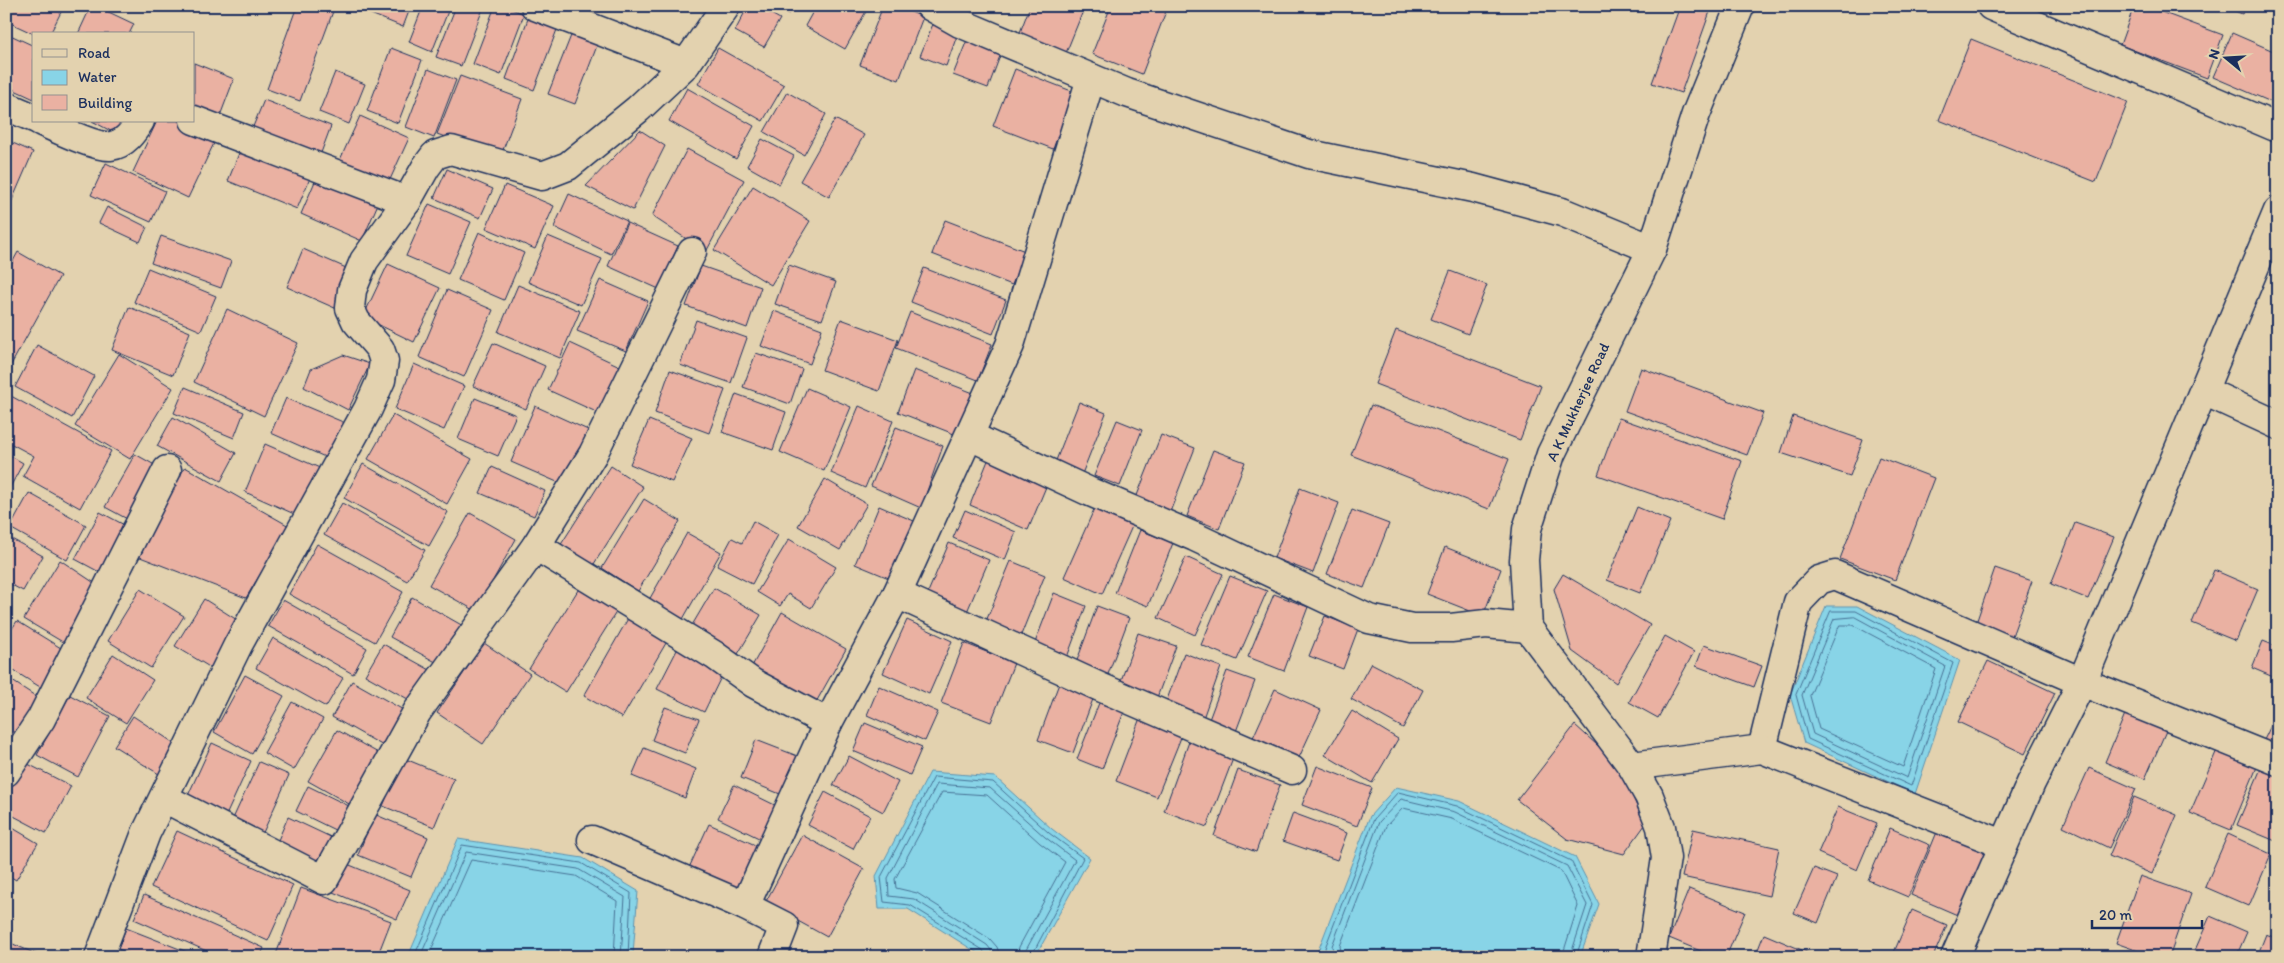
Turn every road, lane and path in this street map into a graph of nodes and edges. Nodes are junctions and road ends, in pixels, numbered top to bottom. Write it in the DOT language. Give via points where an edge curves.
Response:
graph roads {
  1 [pos="535,6"];
  2 [pos="726,6"];
  3 [pos="930,6"];
  4 [pos="1740,6"];
  5 [pos="1991,6"];
  6 [pos="686,64"];
  7 [pos="1091,78"];
  8 [pos="6,106"];
  9 [pos="32,117"];
  10 [pos="195,120"];
  11 [pos="42,122"];
  12 [pos="139,122"];
  13 [pos="2278,128"];
  14 [pos="407,201"];
  15 [pos="2278,211"];
  16 [pos="1652,249"];
  17 [pos="692,252"];
  18 [pos="2204,391"];
  19 [pos="2278,425"];
  20 [pos="970,436"];
  21 [pos="167,470"];
  22 [pos="536,546"];
  23 [pos="897,594"];
  24 [pos="1528,628"];
  25 [pos="2082,682"];
  26 [pos="828,723"];
  27 [pos="1762,750"];
  28 [pos="2278,761"];
  29 [pos="1632,766"];
  30 [pos="1292,770"];
  31 [pos="6,772"];
  32 [pos="164,798"];
  33 [pos="592,840"];
  34 [pos="2003,844"];
  35 [pos="745,906"];
  36 [pos="1964,954"];
  37 [pos="99,957"];
  38 [pos="772,957"];
  39 [pos="1651,957"];
  1 -- 6 [label="street"];
  2 -- 6 [label="street"];
  3 -- 7 [label="street" via="960,23"];
  4 -- 16 [label="street, A K Mukherjee Road" via="1696,114"];
  5 -- 13 [label="street"];
  6 -- 14 [label="street" via="568,166 542,176 451,150 435,156"];
  7 -- 16 [label="street" via="1126,93 1309,154 1473,188 1562,212"];
  7 -- 20 [label="street" via="1010,345"];
  8 -- 9 [label="street"];
  10 -- 14 [label="street"];
  11 -- 12 [label="street" via="109,147 120,143"];
  14 -- 32 [label="street" via="364,262 352,290 350,308 356,321 380,349 384,361 380,380 368,409 238,645"];
  15 -- 18 [label="street"];
  16 -- 24 [label="street, A K Mukherjee Road" via="1551,454 1527,529 1524,589"];
  17 -- 22 [label="street" via="593,454"];
  18 -- 19 [label="street"];
  18 -- 25 [label="street"];
  20 -- 23 [label="street"];
  20 -- 24 [label="street" via="1368,619 1412,628 1486,624"];
  21 -- 31 [label="street" via="41,719"];
  22 -- 26 [label="street" via="753,682"];
  22 -- 32 [label="street" via="417,712 324,880"];
  23 -- 26 [label="street"];
  23 -- 30 [label="street"];
  24 -- 29 [label="street"];
  25 -- 27 [label="street" via="1835,575 1819,580 1798,602"];
  25 -- 28 [label="street"];
  25 -- 34 [label="street"];
  26 -- 35 [label="street"];
  27 -- 29 [label="street"];
  27 -- 34 [label="street"];
  29 -- 39 [label="street" via="1661,826 1666,858"];
  32 -- 37 [label="street" via="146,833"];
  33 -- 35 [label="street"];
  34 -- 36 [label="street"];
  35 -- 38 [label="street" via="784,926"];
}
